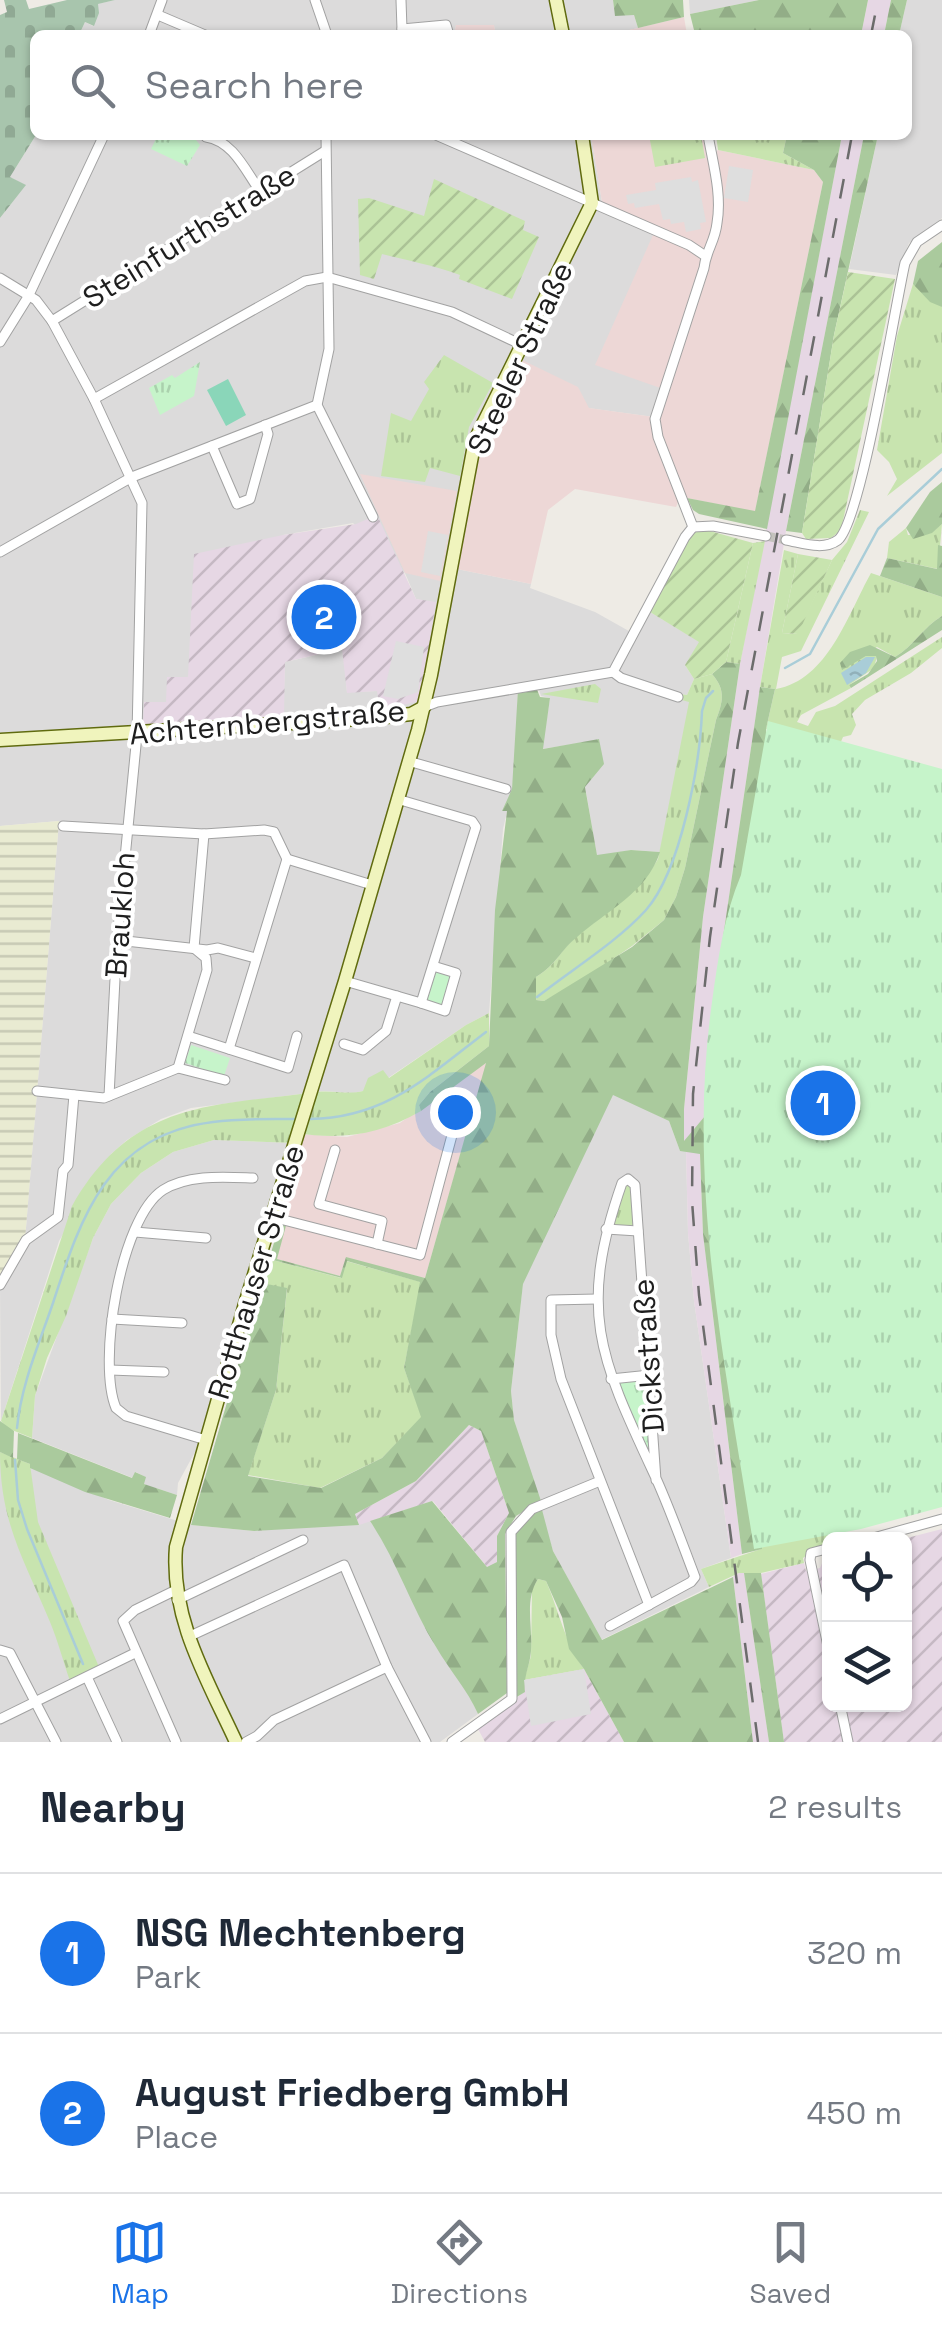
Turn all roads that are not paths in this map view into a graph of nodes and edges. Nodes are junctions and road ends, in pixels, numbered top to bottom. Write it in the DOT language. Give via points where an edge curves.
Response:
graph roads {
  1 [pos="315,0"];
  2 [pos="401,0"];
  3 [pos="556,0"];
  4 [pos="159,5"];
  5 [pos="151,30"];
  6 [pos="196,30"];
  7 [pos="325,30"];
  8 [pos="402,30"];
  9 [pos="415,30"];
  10 [pos="447,30"];
  11 [pos="562,30"];
  12 [pos="102,140"];
  13 [pos="220,140"];
  14 [pos="326,140"];
  15 [pos="455,140"];
  16 [pos="583,140"];
  17 [pos="709,140"];
  18 [pos="325,151"];
  19 [pos="260,191"];
  20 [pos="592,203"];
  21 [pos="942,225"];
  22 [pos="704,255"];
  23 [pos="0,278"];
  24 [pos="327,278"];
  25 [pos="28,297"];
  26 [pos="52,321"];
  27 [pos="0,342"];
  28 [pos="522,345"];
  29 [pos="94,399"];
  30 [pos="317,405"];
  31 [pos="265,425"];
  32 [pos="212,446"];
  33 [pos="132,477"];
  34 [pos="373,517"];
  35 [pos="693,528"];
  36 [pos="766,536"];
  37 [pos="786,540"];
  38 [pos="0,552"];
  39 [pos="613,672"];
  40 [pos="678,697"];
  41 [pos="424,706"];
  42 [pos="136,735"];
  43 [pos="0,740"];
  44 [pos="408,761"];
  45 [pos="506,789"];
  46 [pos="398,798"];
  47 [pos="63,826"];
  48 [pos="127,830"];
  49 [pos="204,834"];
  50 [pos="287,859"];
  51 [pos="372,886"];
  52 [pos="117,940"];
  53 [pos="194,948"];
  54 [pos="255,958"];
  55 [pos="433,966"];
  56 [pos="345,981"];
  57 [pos="397,996"];
  58 [pos="420,1004"];
  59 [pos="188,1036"];
  60 [pos="297,1036"];
  61 [pos="344,1044"];
  62 [pos="229,1049"];
  63 [pos="178,1068"];
  64 [pos="225,1080"];
  65 [pos="37,1091"];
  66 [pos="74,1095"];
  67 [pos="109,1096"];
  68 [pos="455,1124"];
  69 [pos="335,1150"];
  70 [pos="254,1178"];
  71 [pos="272,1217"];
  72 [pos="606,1229"];
  73 [pos="134,1232"];
  74 [pos="638,1232"];
  75 [pos="206,1238"];
  76 [pos="376,1244"];
  77 [pos="0,1285"];
  78 [pos="597,1299"];
  79 [pos="112,1319"];
  80 [pos="182,1323"];
  81 [pos="110,1370"];
  82 [pos="164,1372"];
  83 [pos="650,1376"];
  84 [pos="611,1380"];
  85 [pos="206,1440"];
  86 [pos="656,1480"];
  87 [pos="600,1481"];
  88 [pos="942,1519"];
  89 [pos="895,1532"];
  90 [pos="302,1540"];
  91 [pos="822,1550"];
  92 [pos="176,1595"];
  93 [pos="649,1606"];
  94 [pos="822,1618"];
  95 [pos="610,1626"];
  96 [pos="188,1637"];
  97 [pos="0,1650"];
  98 [pos="136,1653"];
  99 [pos="388,1667"];
  100 [pos="87,1677"];
  101 [pos="36,1702"];
  102 [pos="842,1712"];
  103 [pos="0,1719"];
  104 [pos="56,1742"];
  105 [pos="117,1742"];
  106 [pos="176,1742"];
  107 [pos="236,1742"];
  108 [pos="246,1742"];
  109 [pos="426,1742"];
  110 [pos="452,1742"];
  111 [pos="848,1742"];
  1 -- 7 [label="street"];
  2 -- 8 [label="street"];
  3 -- 11 [label="main road"];
  4 -- 5 [label="street"];
  4 -- 6 [label="street"];
  9 -- 10 [label="street"];
  12 -- 25 [label="street"];
  13 -- 19 [label="street"];
  14 -- 18 [label="street"];
  15 -- 20 [label="street"];
  16 -- 20 [label="main road"];
  17 -- 22 [label="street" via="718,212"];
  18 -- 19 [label="street, Steinfurthstraße"];
  18 -- 24 [label="street"];
  19 -- 26 [label="street, Steinfurthstraße"];
  20 -- 22 [label="street"];
  20 -- 28 [label="main road, Steeler Straße"];
  21 -- 37 [label="street" via="917,242 906,263 844,533 823,546"];
  22 -- 35 [label="street" via="655,424"];
  23 -- 25 [label="street, Braukloh"];
  24 -- 28 [label="street" via="452,312"];
  24 -- 29 [label="street" via="305,280"];
  24 -- 30 [label="street" via="330,349"];
  25 -- 26 [label="street, Braukloh"];
  25 -- 27 [label="street"];
  26 -- 29 [label="street, Braukloh"];
  28 -- 41 [label="main road, Steeler Straße" via="473,448"];
  29 -- 33 [label="street, Braukloh"];
  30 -- 31 [label="street"];
  30 -- 34 [label="street"];
  31 -- 32 [label="street"];
  31 -- 32 [label="street" via="250,499 242,504"];
  32 -- 33 [label="street"];
  33 -- 38 [label="street"];
  33 -- 42 [label="street, Braukloh" via="142,503"];
  35 -- 36 [label="street"];
  35 -- 39 [label="street"];
  39 -- 40 [label="street"];
  39 -- 41 [label="street, Achternbergstraße"];
  41 -- 42 [label="main road, Achternbergstraße" via="377,718"];
  41 -- 44 [label="main road, Steeler Straße"];
  42 -- 43 [label="main road, Achternbergstraße"];
  42 -- 48 [label="street, Braukloh"];
  44 -- 45 [label="street"];
  44 -- 46 [label="main road, Steeler Straße"];
  46 -- 51 [label="main road, Rotthauser Straße"];
  46 -- 55 [label="street" via="476,827"];
  47 -- 48 [label="street"];
  48 -- 49 [label="street"];
  48 -- 52 [label="street, Braukloh"];
  49 -- 50 [label="street" via="274,832"];
  49 -- 53 [label="street"];
  50 -- 51 [label="street"];
  50 -- 54 [label="street"];
  51 -- 56 [label="main road, Rotthauser Straße"];
  52 -- 53 [label="street"];
  52 -- 67 [label="street, Braukloh"];
  53 -- 54 [label="street"];
  53 -- 59 [label="street" via="206,958 207,970"];
  54 -- 62 [label="street"];
  55 -- 58 [label="street"];
  55 -- 58 [label="street" via="456,973 445,1011"];
  56 -- 57 [label="street"];
  56 -- 71 [label="main road, Rotthauser Straße"];
  57 -- 58 [label="street"];
  57 -- 61 [label="street" via="386,1032 364,1050"];
  59 -- 62 [label="street"];
  59 -- 63 [label="street"];
  60 -- 62 [label="street" via="288,1068"];
  63 -- 64 [label="street"];
  63 -- 67 [label="street"];
  65 -- 66 [label="street"];
  66 -- 67 [label="street"];
  66 -- 77 [label="street" via="58,1218 26,1240"];
  68 -- 76 [label="street" via="420,1255"];
  69 -- 76 [label="street" via="319,1204 382,1221"];
  70 -- 73 [label="street" via="174,1185 149,1202"];
  71 -- 76 [label="street"];
  71 -- 85 [label="main road, Rotthauser Straße"];
  72 -- 74 [label="street"];
  72 -- 74 [label="street, Dickstraße" via="628,1179 635,1185"];
  72 -- 78 [label="street"];
  73 -- 75 [label="street"];
  73 -- 79 [label="street"];
  74 -- 83 [label="street, Dickstraße"];
  78 -- 84 [label="street"];
  78 -- 87 [label="street" via="554,1298 550,1311 561,1379"];
  79 -- 80 [label="street"];
  79 -- 81 [label="street"];
  81 -- 82 [label="street"];
  81 -- 85 [label="street" via="118,1412"];
  83 -- 84 [label="street"];
  83 -- 86 [label="street, Dickstraße"];
  84 -- 86 [label="street"];
  85 -- 92 [label="main road, Rotthauser Straße" via="176,1547"];
  86 -- 93 [label="street" via="695,1576"];
  87 -- 93 [label="street"];
  87 -- 110 [label="street" via="516,1523 512,1699"];
  88 -- 89 [label="street"];
  90 -- 92 [label="street"];
  91 -- 94 [label="street" via="811,1552 810,1560"];
  92 -- 96 [label="main road, Rotthauser Straße"];
  92 -- 98 [label="street" via="123,1621"];
  93 -- 95 [label="street"];
  96 -- 99 [label="street" via="344,1565"];
  96 -- 107 [label="main road, Rotthauser Straße"];
  97 -- 101 [label="street" via="10,1653"];
  98 -- 100 [label="street"];
  98 -- 106 [label="street"];
  99 -- 108 [label="street" via="274,1720"];
  99 -- 109 [label="street"];
  100 -- 101 [label="street"];
  100 -- 105 [label="street"];
  101 -- 103 [label="street"];
  101 -- 104 [label="street"];
  102 -- 111 [label="street"];
}
